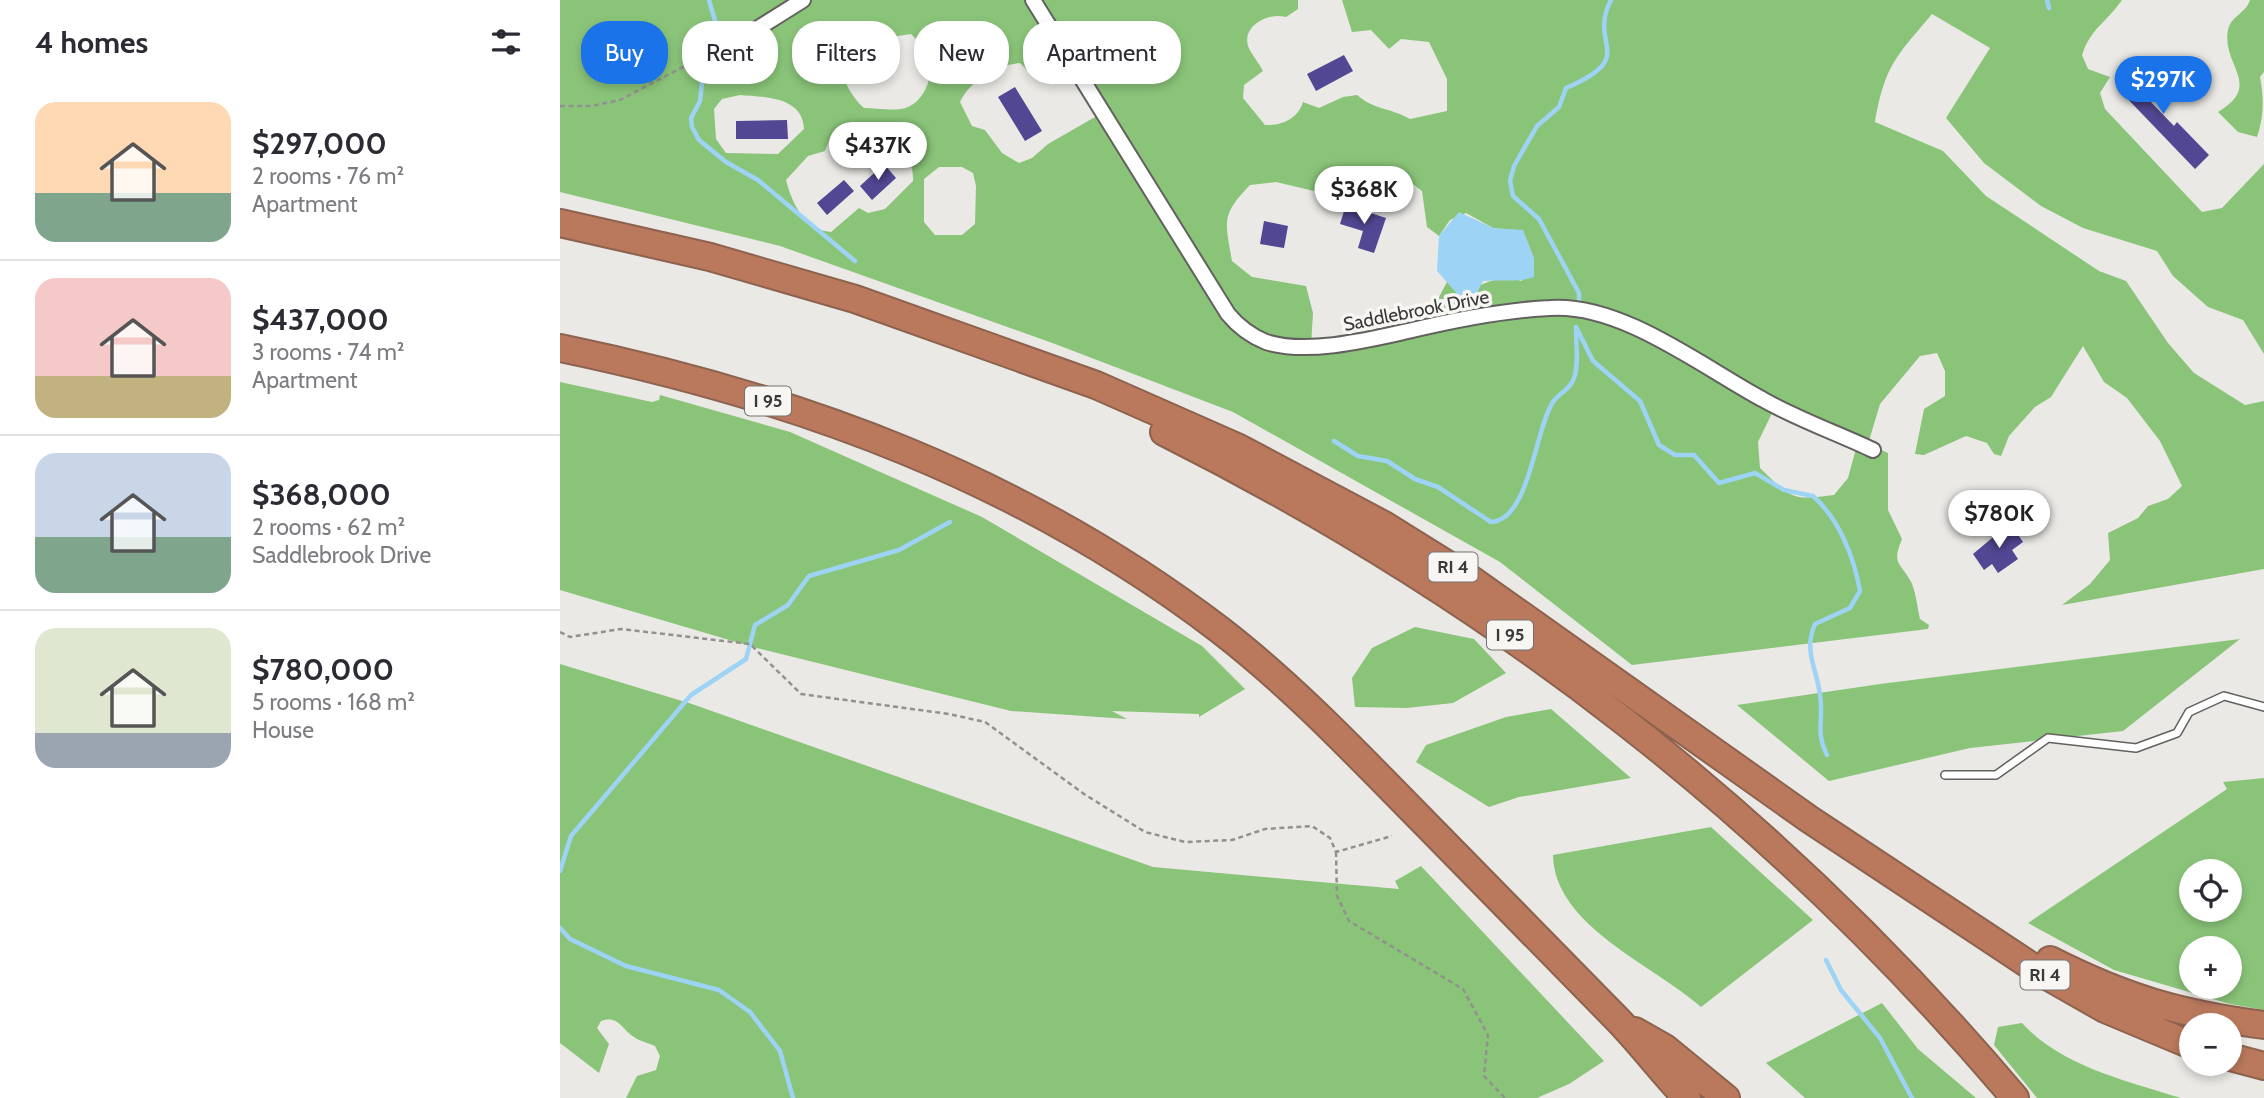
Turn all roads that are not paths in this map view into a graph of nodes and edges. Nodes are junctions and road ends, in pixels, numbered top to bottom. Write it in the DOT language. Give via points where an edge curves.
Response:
graph roads {
  1 [pos="803,0"];
  2 [pos="1033,0"];
  3 [pos="770,21"];
  4 [pos="560,223"];
  5 [pos="950,333"];
  6 [pos="560,348"];
  7 [pos="1873,450"];
  8 [pos="2264,707"];
  9 [pos="1945,775"];
  10 [pos="1909,885"];
  11 [pos="1621,1024"];
  12 [pos="2264,1025"];
  13 [pos="2179,1040"];
  14 [pos="2242,1060"];
  15 [pos="2264,1066"];
  16 [pos="1687,1098"];
  17 [pos="1726,1098"];
  18 [pos="2015,1098"];
  1 -- 3 [label="street"];
  2 -- 7 [label="street, Saddlebrook Drive" via="1227,314 1256,336 1278,344 1352,344 1490,315 1551,307 1583,309 1629,326 1765,401"];
  4 -- 5 [label="highway, I 95" via="759,270"];
  5 -- 10 [label="highway, RI 4" via="1145,405 1239,448 1384,525 1511,605 1777,797"];
  5 -- 18 [label="highway, I 95" via="1136,418 1272,488 1412,570 1538,654 1697,778 1810,878 1916,985"];
  6 -- 11 [label="highway, I 95" via="736,391 877,438 980,482 1099,547 1222,632 1309,706"];
  8 -- 9 [label="lane" via="2224,696 2189,712 2176,733 2136,748 2048,738 1996,775"];
  10 -- 12 [label="highway" via="2124,994 2180,1013"];
  10 -- 13 [label="highway, RI 4" via="2062,985"];
  11 -- 16 [label="highway, I 95"];
  11 -- 17 [label="highway" via="1665,1048"];
  14 -- 15 [label="highway"];
}
